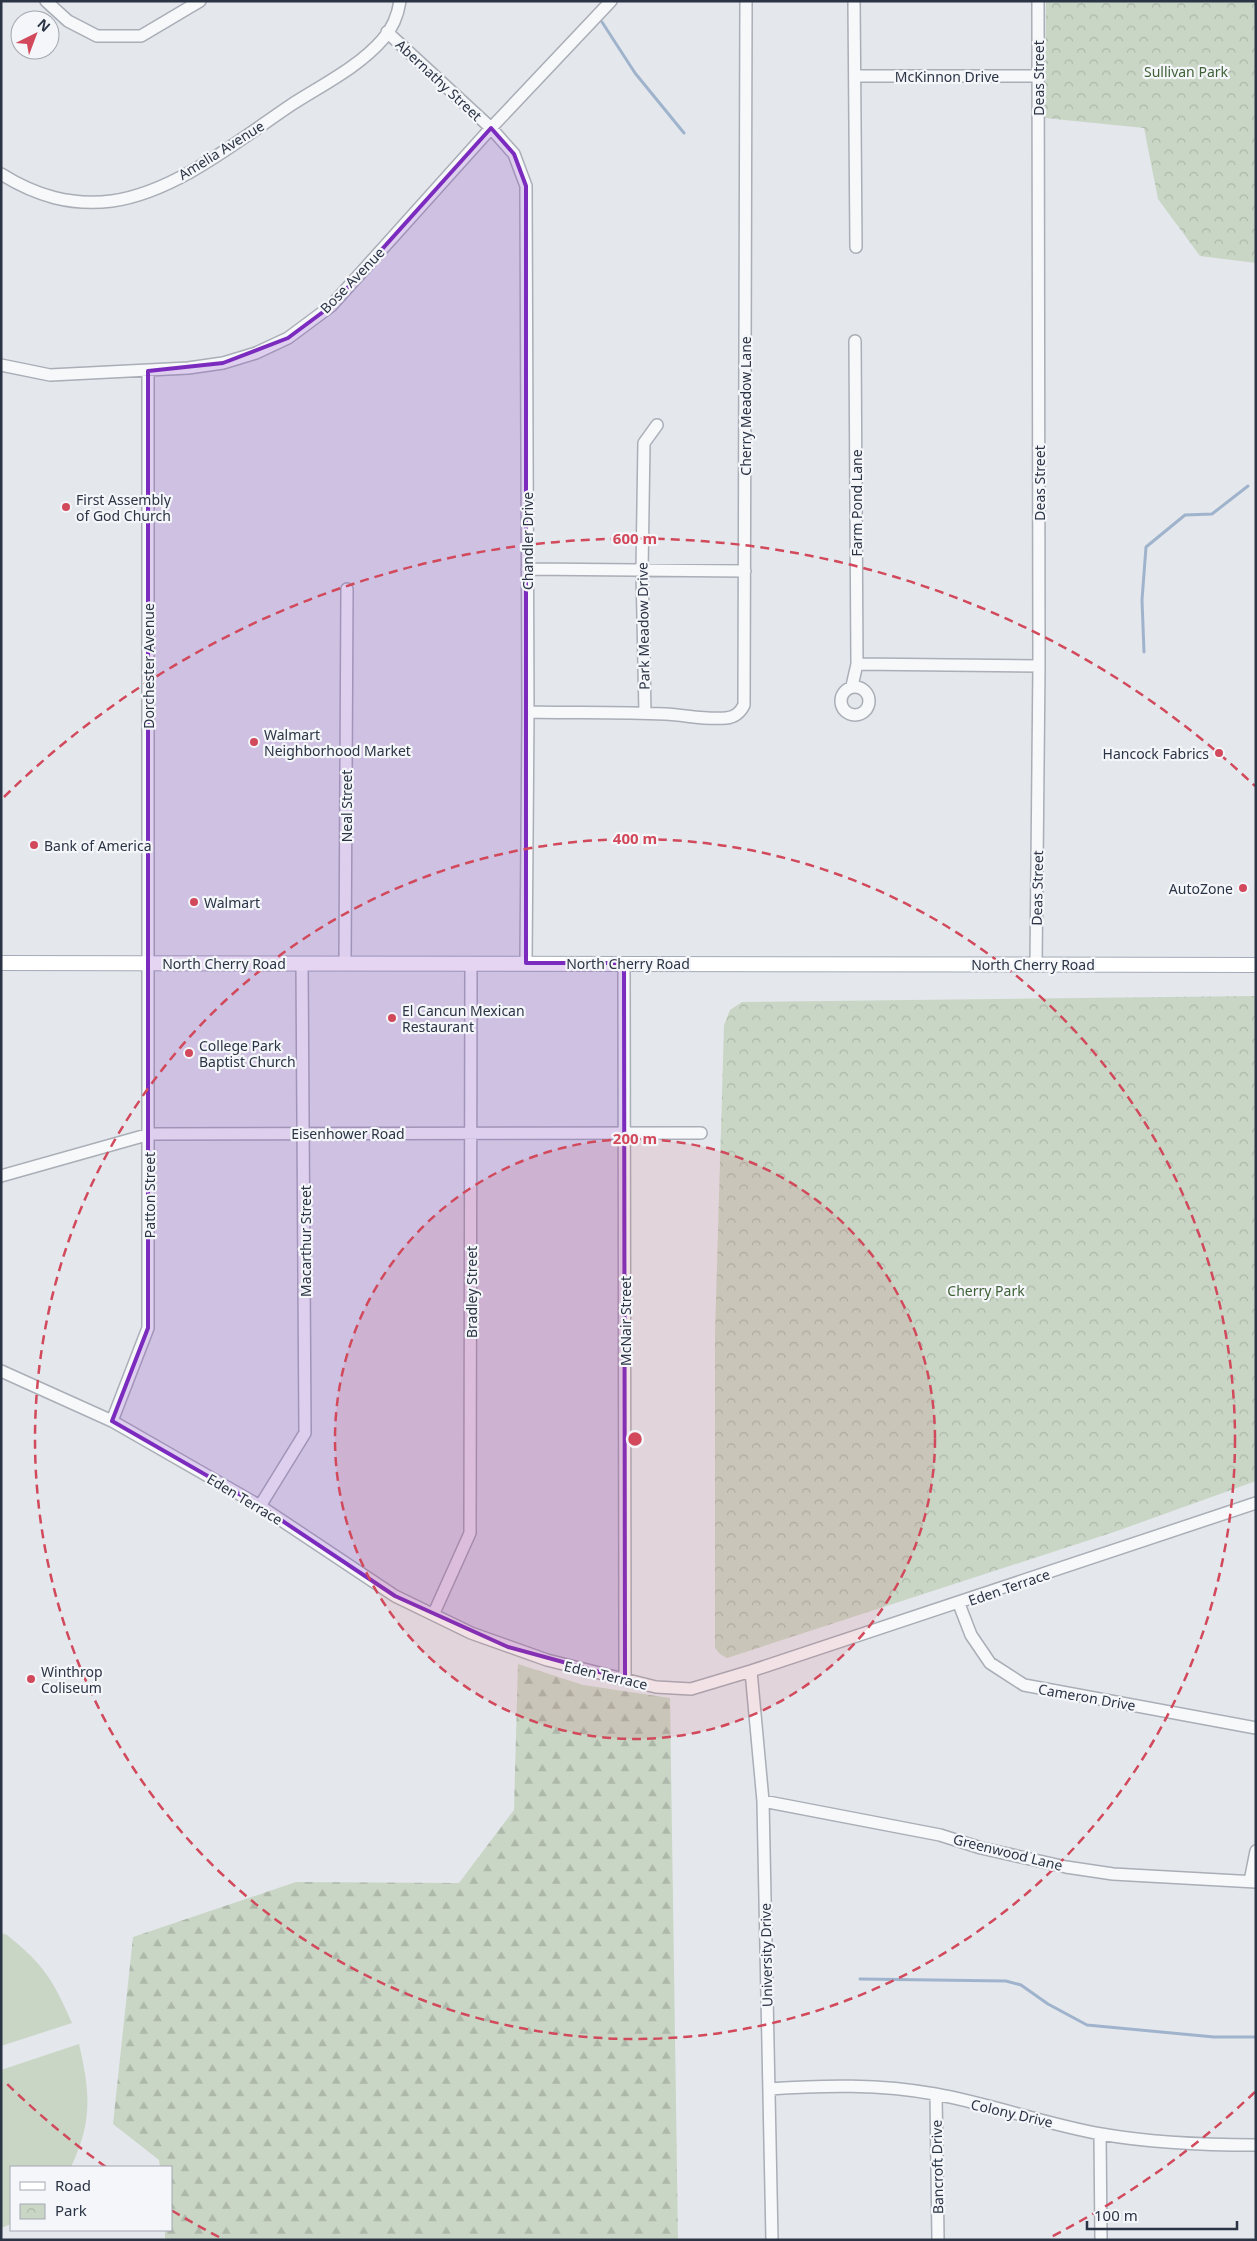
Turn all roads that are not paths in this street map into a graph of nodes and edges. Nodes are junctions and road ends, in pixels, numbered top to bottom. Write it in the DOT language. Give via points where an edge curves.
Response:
graph roads {
  1 [pos="46,1"];
  2 [pos="200,1"];
  3 [pos="400,1"];
  4 [pos="611,1"];
  5 [pos="746,1"];
  6 [pos="854,1"];
  7 [pos="1038,1"];
  8 [pos="387,32"];
  9 [pos="856,76"];
  10 [pos="1038,76"];
  11 [pos="491,128"];
  12 [pos="1,174"];
  13 [pos="856,247"];
  14 [pos="855,341"];
  15 [pos="1,365"];
  16 [pos="148,371"];
  17 [pos="657,425"];
  18 [pos="527,569"];
  19 [pos="642,570"];
  20 [pos="745,571"];
  21 [pos="347,589"];
  22 [pos="857,664"];
  23 [pos="1038,666"];
  24 [pos="852,686"];
  25 [pos="528,712"];
  26 [pos="645,713"];
  27 [pos="149,962"];
  28 [pos="302,963"];
  29 [pos="345,963"];
  30 [pos="526,963"];
  31 [pos="1,964"];
  32 [pos="471,964"];
  33 [pos="624,964"];
  34 [pos="1036,964"];
  35 [pos="1256,965"];
  36 [pos="471,1132"];
  37 [pos="304,1133"];
  38 [pos="625,1133"];
  39 [pos="700,1133"];
  40 [pos="150,1134"];
  41 [pos="1,1176"];
  42 [pos="1,1371"];
  43 [pos="112,1420"];
  44 [pos="1256,1503"];
  45 [pos="260,1506"];
  46 [pos="959,1604"];
  47 [pos="434,1613"];
  48 [pos="751,1671"];
  49 [pos="625,1679"];
  50 [pos="1256,1728"];
  51 [pos="763,1801"];
  52 [pos="1256,1851"];
  53 [pos="1253,1882"];
  54 [pos="769,2089"];
  55 [pos="936,2094"];
  56 [pos="1100,2134"];
  57 [pos="1256,2145"];
  58 [pos="772,2240"];
  59 [pos="938,2240"];
  60 [pos="1101,2240"];
  1 -- 2 [label="street" via="68,21 97,36 141,36"];
  3 -- 8 [label="street, Amelia Avenue"];
  4 -- 11 [label="street, Bose Avenue"];
  5 -- 20 [label="street, Cherry Meadow Lane"];
  6 -- 9 [label="street"];
  7 -- 10 [label="street, Deas Street"];
  8 -- 11 [label="street, Abernathy Street"];
  8 -- 12 [label="street, Amelia Avenue" via="357,63 189,172 149,192 114,201 80,203 47,197"];
  9 -- 10 [label="street, McKinnon Drive"];
  9 -- 13 [label="street"];
  10 -- 23 [label="street, Deas Street"];
  11 -- 16 [label="street, Bose Avenue" via="331,306 288,338 256,353 222,363"];
  11 -- 18 [label="street, Chandler Drive" via="514,154 526,186"];
  14 -- 22 [label="street, Farm Pond Lane"];
  15 -- 16 [label="street, Bose Avenue" via="50,375"];
  16 -- 27 [label="street, Dorchester Avenue"];
  17 -- 19 [label="street, Park Meadow Drive" via="644,443"];
  18 -- 19 [label="street"];
  18 -- 25 [label="street, Chandler Drive"];
  19 -- 20 [label="street"];
  19 -- 26 [label="street, Park Meadow Drive"];
  20 -- 26 [label="street, Cherry Meadow Lane" via="745,699 740,712 726,718"];
  21 -- 29 [label="street, Neal Street"];
  22 -- 23 [label="street"];
  22 -- 24 [label="street, Farm Pond Lane"];
  23 -- 34 [label="street, Deas Street"];
  25 -- 26 [label="street"];
  25 -- 30 [label="street, Chandler Drive"];
  27 -- 28 [label="main road, North Cherry Road"];
  27 -- 31 [label="main road, North Cherry Road"];
  27 -- 40 [label="street, Patton Street"];
  28 -- 29 [label="main road, North Cherry Road"];
  28 -- 37 [label="street, Macarthur Street"];
  29 -- 32 [label="main road, North Cherry Road"];
  30 -- 32 [label="main road, North Cherry Road"];
  30 -- 33 [label="main road, North Cherry Road"];
  32 -- 36 [label="street, Bradley Street"];
  33 -- 34 [label="main road, North Cherry Road"];
  33 -- 38 [label="street, McNair Street"];
  34 -- 35 [label="main road, North Cherry Road"];
  36 -- 37 [label="street, Eisenhower Road"];
  36 -- 38 [label="street, Eisenhower Road"];
  36 -- 47 [label="street, Bradley Street" via="470,1533"];
  37 -- 40 [label="street, Eisenhower Road"];
  37 -- 45 [label="street, Macarthur Street" via="305,1433"];
  38 -- 39 [label="street, Eisenhower Road"];
  38 -- 49 [label="street, McNair Street"];
  40 -- 41 [label="street, Eisenhower Road"];
  40 -- 43 [label="street, Patton Street" via="148,1328"];
  42 -- 43 [label="street, Eden Terrace"];
  43 -- 45 [label="street, Eden Terrace"];
  44 -- 46 [label="street, Eden Terrace"];
  45 -- 47 [label="street, Eden Terrace" via="395,1596"];
  46 -- 48 [label="street, Eden Terrace"];
  46 -- 50 [label="street, Cameron Drive" via="971,1635 990,1663 1024,1685"];
  47 -- 49 [label="street, Eden Terrace" via="508,1647 570,1667"];
  48 -- 49 [label="street, Eden Terrace" via="691,1689 656,1687"];
  48 -- 51 [label="street, University Drive"];
  51 -- 53 [label="street, Greenwood Lane" via="940,1834 998,1852 1066,1867 1113,1874"];
  51 -- 54 [label="street, University Drive"];
  52 -- 53 [label="street"];
  54 -- 55 [label="street, Colony Drive" via="860,2086"];
  54 -- 58 [label="street, University Drive"];
  55 -- 56 [label="street, Colony Drive"];
  55 -- 59 [label="street, Bancroft Drive"];
  56 -- 57 [label="street, Colony Drive" via="1188,2144"];
  56 -- 60 [label="street"];
}
